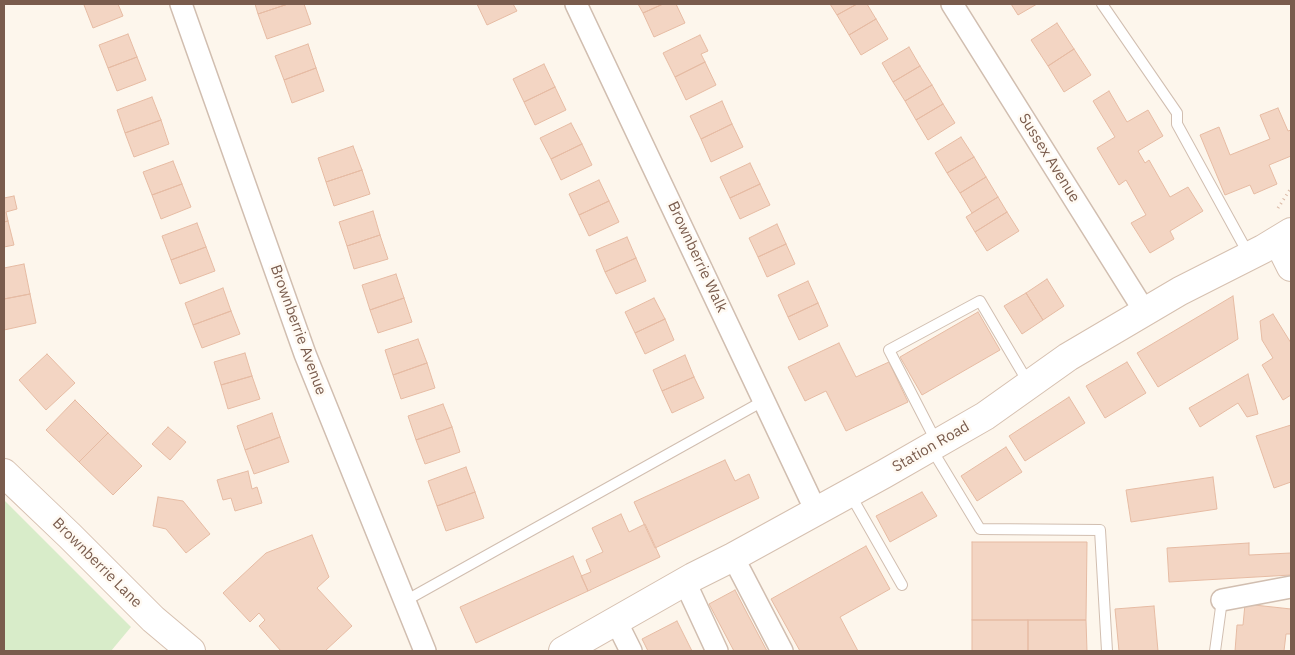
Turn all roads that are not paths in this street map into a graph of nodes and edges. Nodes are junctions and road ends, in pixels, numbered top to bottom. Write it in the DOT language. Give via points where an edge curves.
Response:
graph roads {
  1 [pos="181,4"];
  2 [pos="576,4"];
  3 [pos="952,4"];
  4 [pos="1102,4"];
  5 [pos="1285,236"];
  6 [pos="1250,256"];
  7 [pos="1291,267"];
  8 [pos="1145,312"];
  9 [pos="1030,385"];
  10 [pos="765,400"];
  11 [pos="934,445"];
  12 [pos="4,474"];
  13 [pos="850,493"];
  14 [pos="816,511"];
  15 [pos="734,557"];
  16 [pos="685,582"];
  17 [pos="902,584"];
  18 [pos="1291,587"];
  19 [pos="1222,600"];
  20 [pos="405,601"];
  21 [pos="616,621"];
  22 [pos="191,651"];
  23 [pos="426,651"];
  24 [pos="563,651"];
  25 [pos="631,651"];
  26 [pos="717,651"];
  27 [pos="782,651"];
  28 [pos="1107,651"];
  29 [pos="1215,651"];
  1 -- 20 [label="street, Brownberrie Avenue" via="305,354"];
  2 -- 10 [label="street, Brownberrie Walk"];
  3 -- 8 [label="street, Sussex Avenue"];
  4 -- 6 [label="lane" via="1177,113 1177,124"];
  5 -- 6 [label="street, Station Road"];
  5 -- 7 [label="street"];
  6 -- 8 [label="street, Station Road"];
  8 -- 9 [label="street, Station Road" via="1068,357"];
  9 -- 11 [label="street, Station Road"];
  9 -- 11 [label="lane" via="980,301 890,350"];
  10 -- 14 [label="street, Brownberrie Walk"];
  10 -- 20 [label="lane"];
  11 -- 13 [label="street, Station Road"];
  11 -- 28 [label="lane" via="980,529 1100,530"];
  12 -- 22 [label="street, Brownberrie Lane" via="153,619"];
  13 -- 14 [label="street, Station Road"];
  13 -- 17 [label="lane"];
  14 -- 15 [label="street, Station Road"];
  15 -- 16 [label="street, Station Road"];
  15 -- 27 [label="street"];
  16 -- 21 [label="street, Station Road"];
  16 -- 26 [label="street"];
  18 -- 19 [label="street"];
  19 -- 29 [label="lane"];
  20 -- 23 [label="street, Brownberrie Avenue"];
  21 -- 24 [label="street, Station Road"];
  21 -- 25 [label="street"];
}
